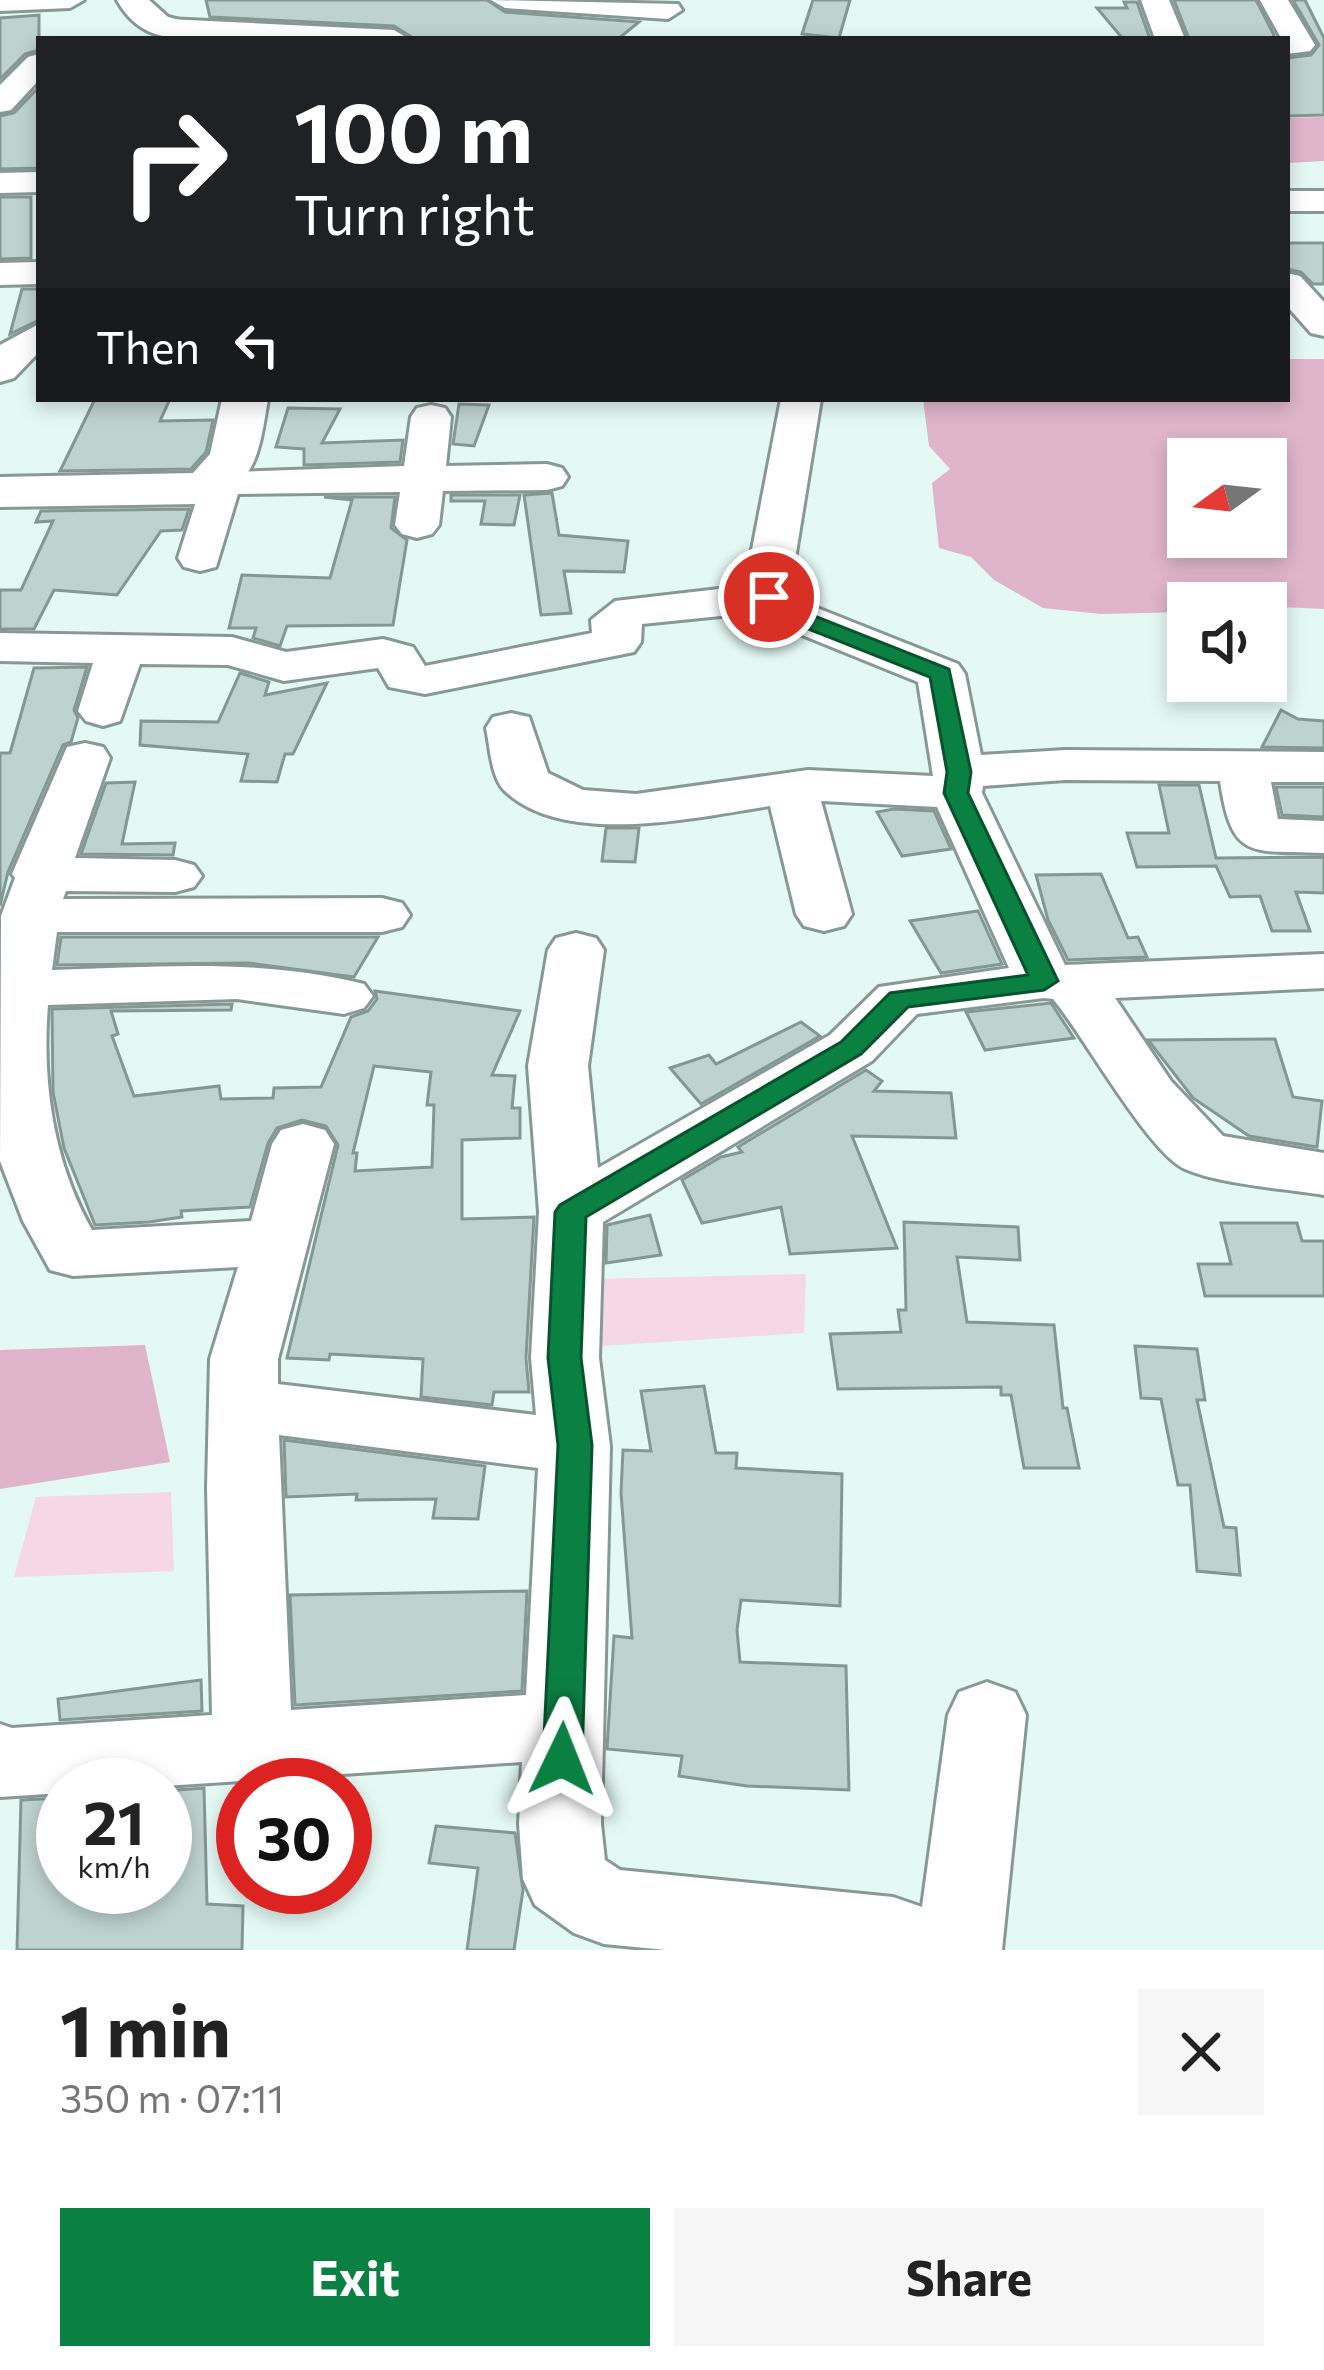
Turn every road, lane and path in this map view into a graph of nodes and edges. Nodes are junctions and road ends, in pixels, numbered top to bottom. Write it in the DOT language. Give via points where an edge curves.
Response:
graph roads {
  1 [pos="70,0"];
  2 [pos="343,0"];
  3 [pos="1155,0"];
  4 [pos="1274,0"];
  5 [pos="551,1"];
  6 [pos="242,2"];
  7 [pos="0,3"];
  8 [pos="677,5"];
  9 [pos="504,9"];
  10 [pos="149,16"];
  11 [pos="314,35"];
  12 [pos="205,36"];
  13 [pos="334,36"];
  14 [pos="629,36"];
  15 [pos="1169,36"];
  16 [pos="1304,45"];
  17 [pos="0,62"];
  18 [pos="36,63"];
  19 [pos="36,66"];
  20 [pos="0,103"];
  21 [pos="36,182"];
  22 [pos="0,183"];
  23 [pos="1290,201"];
  24 [pos="1324,201"];
  25 [pos="36,273"];
  26 [pos="0,274"];
  27 [pos="1290,287"];
  28 [pos="1324,326"];
  29 [pos="36,336"];
  30 [pos="0,370"];
  31 [pos="244,402"];
  32 [pos="801,402"];
  33 [pos="431,417"];
  34 [pos="547,477"];
  35 [pos="426,478"];
  36 [pos="220,482"];
  37 [pos="0,492"];
  38 [pos="417,525"];
  39 [pos="200,558"];
  40 [pos="769,597"];
  41 [pos="0,647"];
  42 [pos="121,648"];
  43 [pos="511,728"];
  44 [pos="1243,765"];
  45 [pos="1324,767"];
  46 [pos="957,783"];
  47 [pos="791,787"];
  48 [pos="1324,837"];
  49 [pos="175,876"];
  50 [pos="34,895"];
  51 [pos="824,914"];
  52 [pos="382,915"];
  53 [pos="576,950"];
  54 [pos="1324,971"];
  55 [pos="1057,982"];
  56 [pos="11,988"];
  57 [pos="344,996"];
  58 [pos="303,1144"];
  59 [pos="1324,1174"];
  60 [pos="571,1212"];
  61 [pos="278,1242"];
  62 [pos="244,1405"];
  63 [pos="575,1445"];
  64 [pos="987,1715"];
  65 [pos="564,1726"];
  66 [pos="253,1743"];
  67 [pos="0,1758"];
  68 [pos="927,1950"];
  69 [pos="959,1950"];
  1 -- 7 [label="street"];
  2 -- 11 [label="street"];
  3 -- 15 [label="street"];
  4 -- 16 [label="street"];
  5 -- 8 [label="street"];
  5 -- 9 [label="street"];
  6 -- 10 [label="street"];
  8 -- 14 [label="street"];
  10 -- 11 [label="street"];
  10 -- 12 [label="main road"];
  11 -- 13 [label="street"];
  17 -- 18 [label="street"];
  19 -- 20 [label="street"];
  21 -- 22 [label="street"];
  23 -- 24 [label="street"];
  25 -- 26 [label="street"];
  27 -- 28 [label="street"];
  29 -- 30 [label="street"];
  31 -- 36 [label="main road" via="232,465"];
  32 -- 40 [label="street"];
  33 -- 35 [label="street"];
  34 -- 35 [label="street"];
  35 -- 36 [label="street"];
  35 -- 38 [label="street"];
  36 -- 37 [label="main road"];
  36 -- 39 [label="street"];
  40 -- 42 [label="street" via="631,610 614,620 617,642 425,680 406,677 396,657 382,653 284,667 232,650"];
  40 -- 46 [label="street" via="791,614 941,674"];
  41 -- 42 [label="street"];
  42 -- 50 [label="street"];
  43 -- 47 [label="street" via="524,781 572,805 636,810"];
  44 -- 45 [label="street"];
  44 -- 46 [label="street" via="1066,766"];
  44 -- 48 [label="street" via="1253,827"];
  46 -- 47 [label="street"];
  46 -- 55 [label="street"];
  47 -- 51 [label="street"];
  49 -- 50 [label="street"];
  50 -- 52 [label="street"];
  50 -- 56 [label="street"];
  53 -- 60 [label="street" via="558,1066"];
  54 -- 55 [label="street"];
  55 -- 59 [label="street" via="1203,1153"];
  55 -- 60 [label="street" via="899,999 851,1048"];
  56 -- 57 [label="street" via="237,982"];
  56 -- 61 [label="street" via="19,1124 42,1198 73,1254"];
  58 -- 61 [label="street"];
  60 -- 63 [label="street" via="565,1358"];
  61 -- 62 [label="street" via="244,1359"];
  62 -- 63 [label="street"];
  62 -- 66 [label="street"];
  63 -- 65 [label="street"];
  64 -- 69 [label="street"];
  65 -- 66 [label="street"];
  65 -- 68 [label="street" via="565,1879 604,1906 893,1935"];
  66 -- 67 [label="street"];
}
